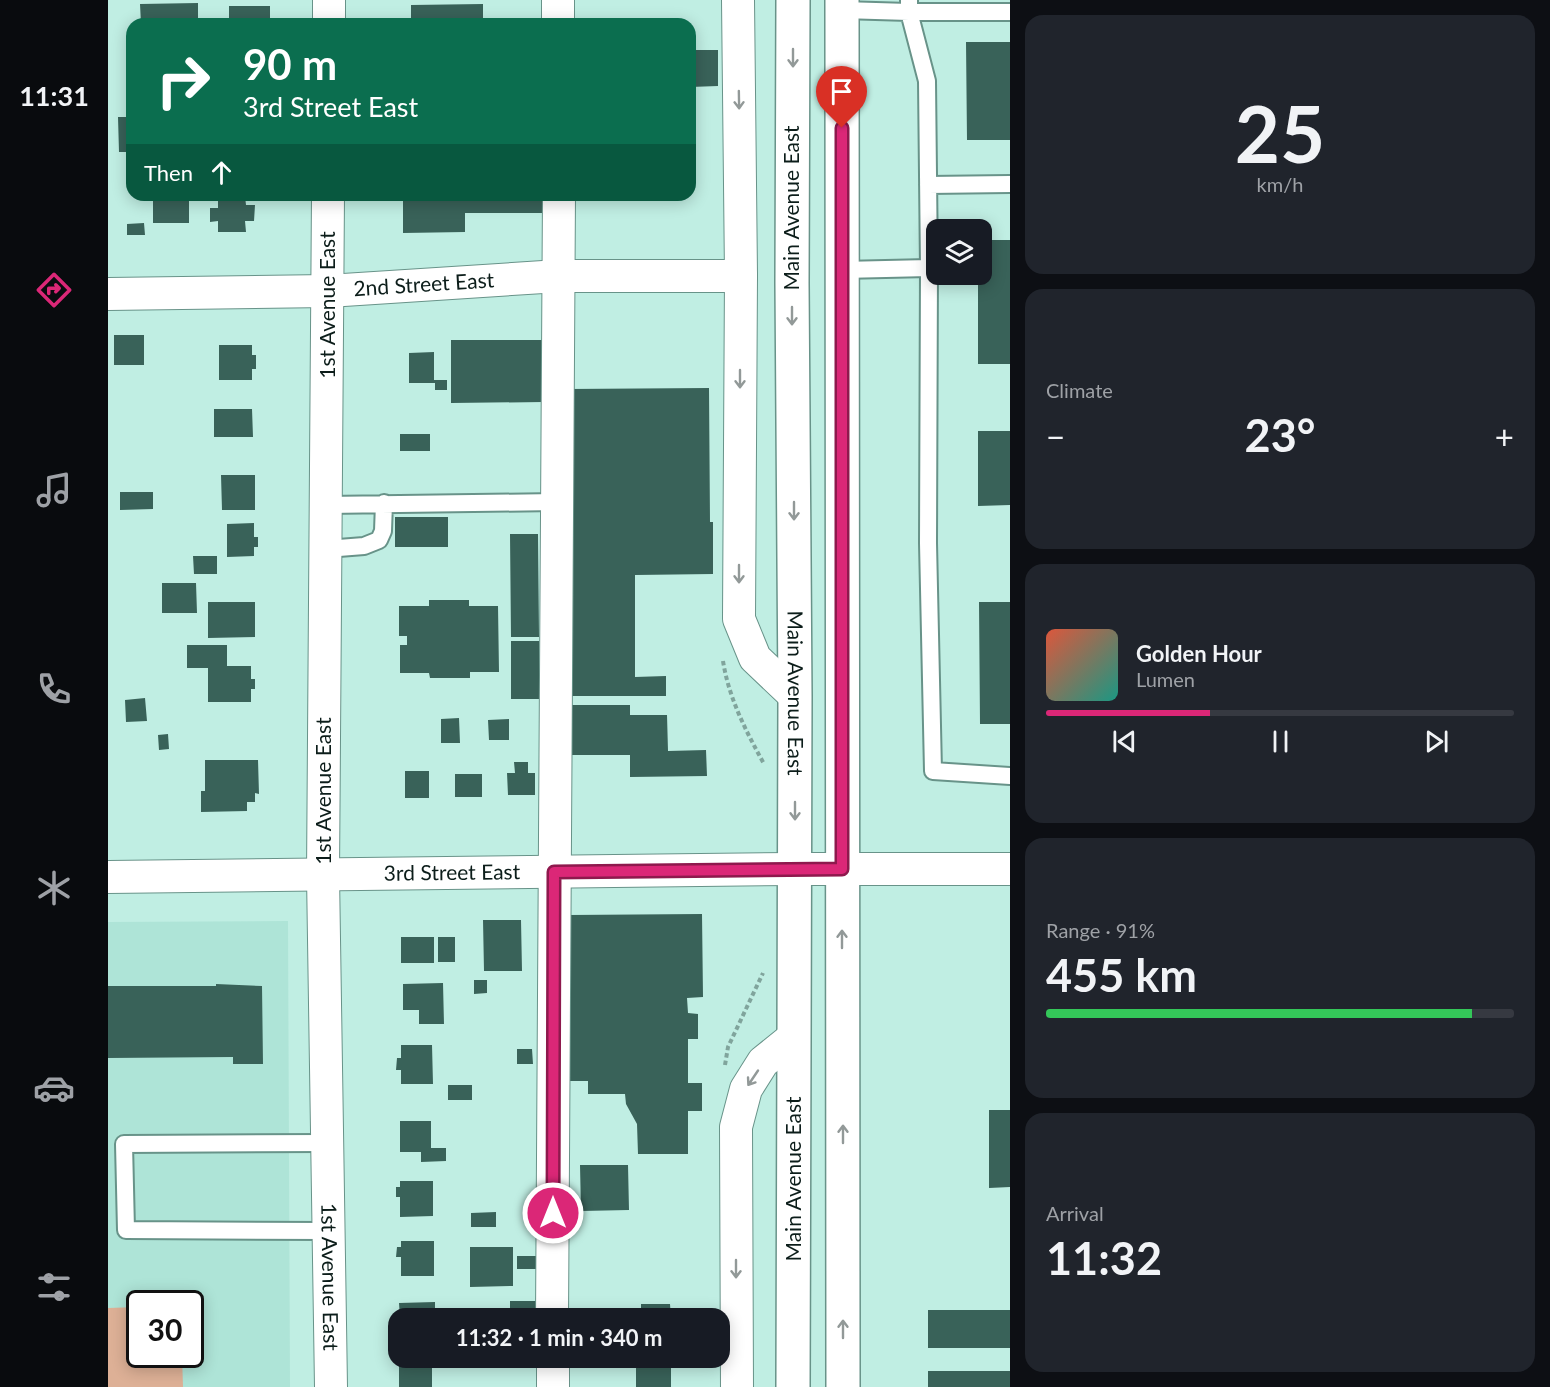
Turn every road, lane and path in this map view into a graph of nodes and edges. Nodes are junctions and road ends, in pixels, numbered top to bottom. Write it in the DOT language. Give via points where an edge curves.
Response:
graph roads {
  1 [pos="329,0"];
  2 [pos="558,0"];
  3 [pos="738,0"];
  4 [pos="793,0"];
  5 [pos="842,5"];
  6 [pos="909,6"];
  7 [pos="1010,12"];
  8 [pos="329,18"];
  9 [pos="558,18"];
  10 [pos="928,184"];
  11 [pos="1010,184"];
  12 [pos="328,201"];
  13 [pos="559,201"];
  14 [pos="928,219"];
  15 [pos="926,268"];
  16 [pos="842,270"];
  17 [pos="559,276"];
  18 [pos="741,276"];
  19 [pos="929,285"];
  20 [pos="328,291"];
  21 [pos="108,294"];
  22 [pos="557,502"];
  23 [pos="384,503"];
  24 [pos="326,505"];
  25 [pos="326,549"];
  26 [pos="795,696"];
  27 [pos="1010,776"];
  28 [pos="794,868"];
  29 [pos="842,869"];
  30 [pos="1010,869"];
  31 [pos="554,872"];
  32 [pos="323,875"];
  33 [pos="108,877"];
  34 [pos="794,1037"];
  35 [pos="327,1143"];
  36 [pos="328,1231"];
  37 [pos="552,1308"];
  38 [pos="553,1368"];
  39 [pos="331,1387"];
  40 [pos="553,1387"];
  41 [pos="737,1387"];
  42 [pos="793,1387"];
  43 [pos="843,1387"];
  1 -- 8 [label="street"];
  2 -- 9 [label="street"];
  3 -- 18 [label="street, one-way"];
  4 -- 26 [label="main road, Main Avenue East, one-way"];
  5 -- 6 [label="lane"];
  5 -- 16 [label="main road"];
  6 -- 7 [label="lane"];
  6 -- 10 [label="lane" via="927,81"];
  10 -- 11 [label="lane"];
  10 -- 14 [label="lane"];
  12 -- 20 [label="street, 1st Avenue East"];
  13 -- 17 [label="street"];
  15 -- 16 [label="lane"];
  16 -- 29 [label="main road"];
  17 -- 18 [label="street, 2nd Street East"];
  17 -- 20 [label="street, 2nd Street East"];
  17 -- 22 [label="street"];
  18 -- 26 [label="street, one-way" via="739,619 755,658"];
  19 -- 27 [label="lane" via="928,543 933,771"];
  20 -- 21 [label="street, 2nd Street East"];
  20 -- 24 [label="street, 1st Avenue East"];
  22 -- 23 [label="lane"];
  22 -- 31 [label="street"];
  23 -- 24 [label="lane"];
  23 -- 25 [label="lane" via="380,540 364,546"];
  24 -- 25 [label="street, 1st Avenue East"];
  25 -- 32 [label="street, 1st Avenue East"];
  26 -- 28 [label="main road, Main Avenue East, one-way"];
  28 -- 29 [label="street, 3rd Street East"];
  28 -- 31 [label="street, 3rd Street East"];
  28 -- 34 [label="main road, Main Avenue East"];
  29 -- 30 [label="street, 3rd Street East"];
  43 -- 29 [label="main road, one-way"];
  31 -- 32 [label="street, 3rd Street East"];
  31 -- 37 [label="street"];
  32 -- 33 [label="street, 3rd Street East"];
  32 -- 35 [label="street, 1st Avenue East"];
  34 -- 41 [label="street, one-way" via="764,1062 746,1089 736,1127"];
  34 -- 42 [label="main road, Main Avenue East"];
  35 -- 36 [label="street, 1st Avenue East"];
  35 -- 36 [label="lane" via="124,1144 126,1230"];
  36 -- 39 [label="street, 1st Avenue East"];
  38 -- 40 [label="street"];
}
